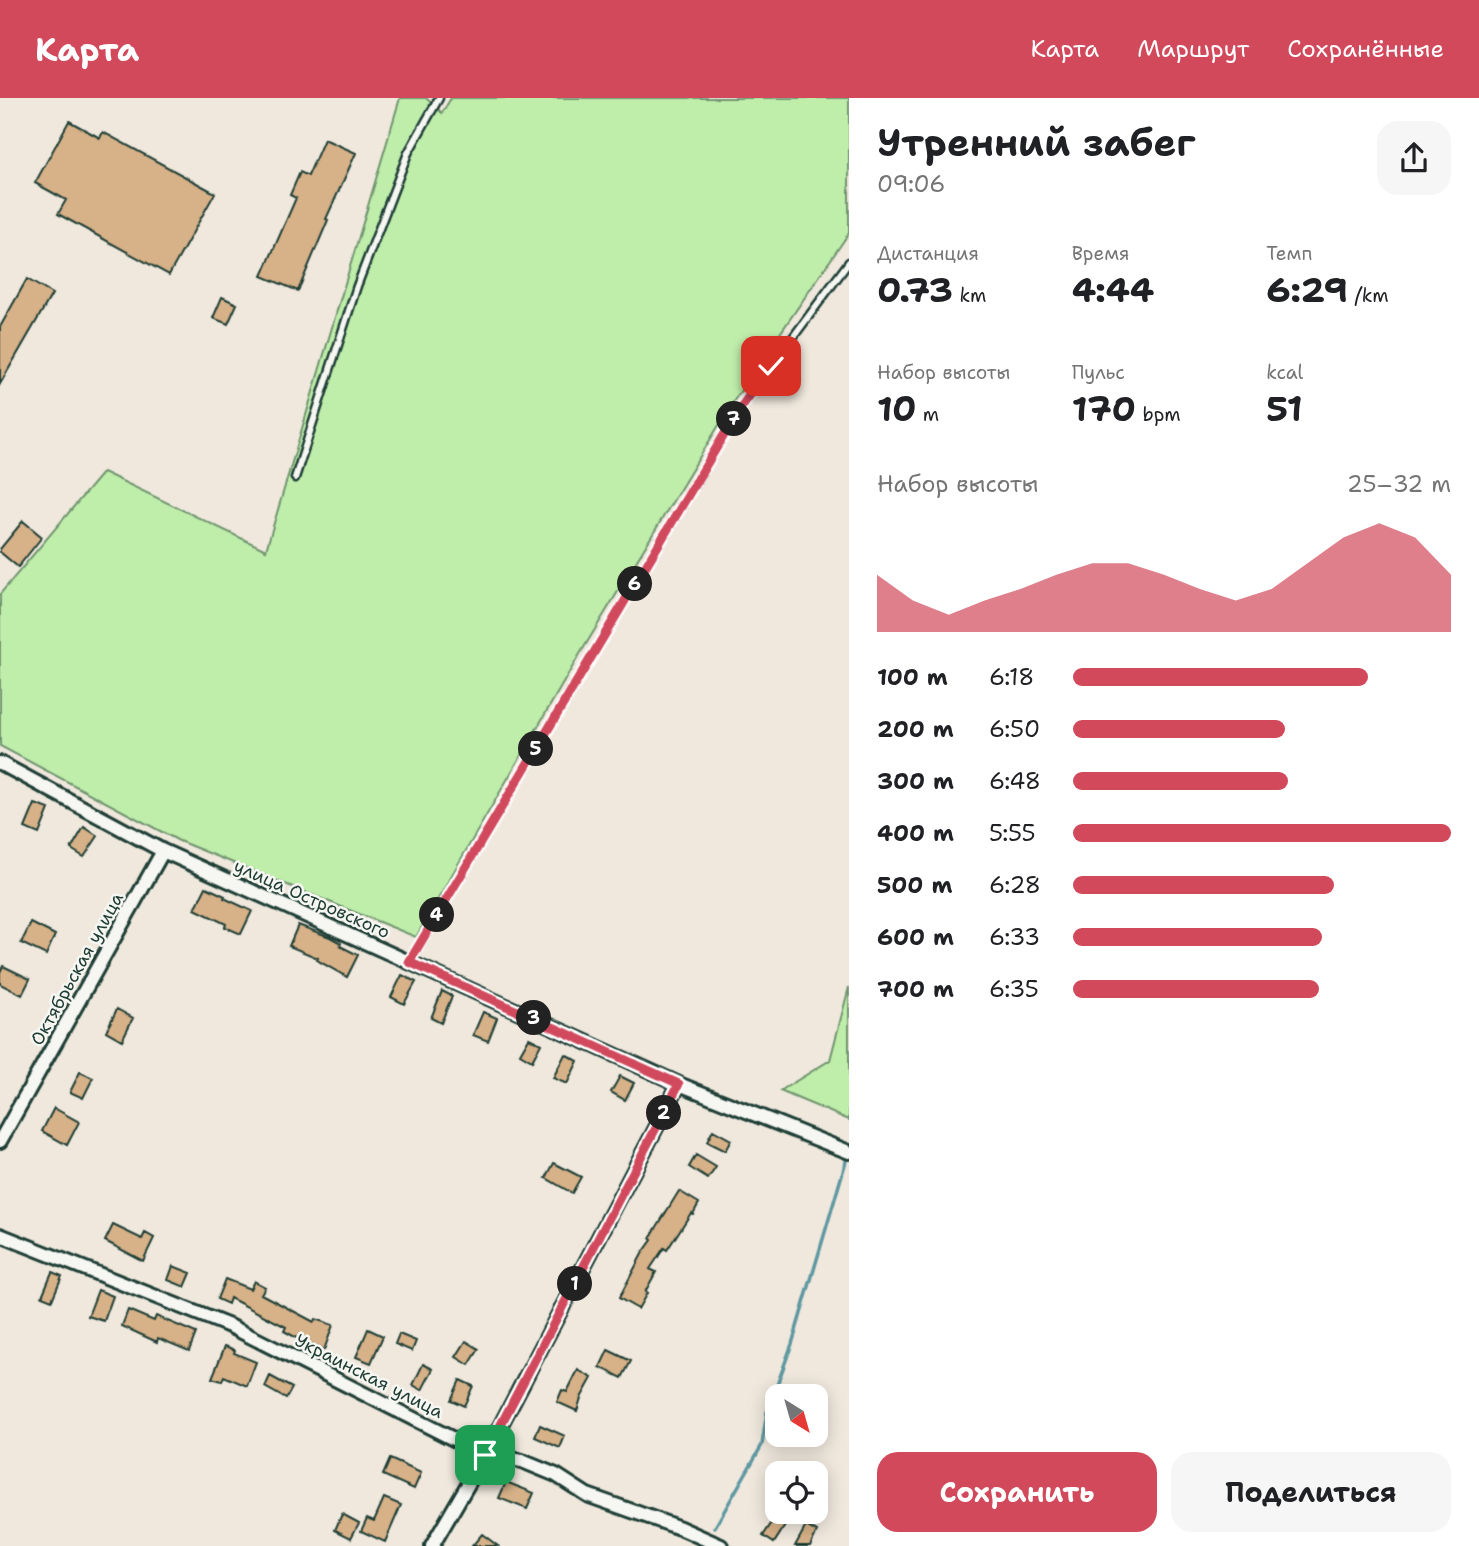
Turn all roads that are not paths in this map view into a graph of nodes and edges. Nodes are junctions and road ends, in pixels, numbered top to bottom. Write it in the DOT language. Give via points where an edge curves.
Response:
graph roads {
  1 [pos="439,98"];
  2 [pos="849,262"];
  3 [pos="295,478"];
  4 [pos="0,763"];
  5 [pos="163,851"];
  6 [pos="409,962"];
  7 [pos="679,1084"];
  8 [pos="0,1141"];
  9 [pos="849,1152"];
  10 [pos="0,1235"];
  11 [pos="485,1455"];
  12 [pos="432,1546"];
  13 [pos="721,1546"];
  1 -- 3 [label="lane" via="408,153 376,237"];
  2 -- 6 [label="lane" via="739,410"];
  4 -- 5 [label="street, улица Островского"];
  5 -- 6 [label="street, улица Островского"];
  5 -- 8 [label="street, Октябрьская улица"];
  6 -- 7 [label="street, улица Островского"];
  7 -- 9 [label="street, улица Островского"];
  7 -- 11 [label="street"];
  10 -- 11 [label="street, Украинская улица" via="232,1327"];
  11 -- 12 [label="street"];
  11 -- 13 [label="street, Украинская улица" via="522,1461 587,1495"];
}
